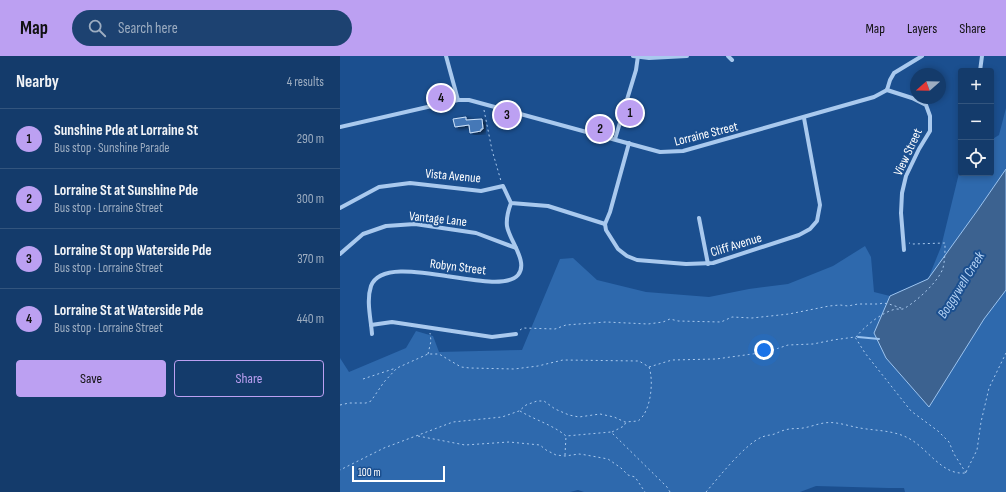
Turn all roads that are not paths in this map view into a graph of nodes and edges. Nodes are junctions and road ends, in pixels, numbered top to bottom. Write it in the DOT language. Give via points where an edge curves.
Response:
graph roads {
  1 [pos="446,56"];
  2 [pos="636,56"];
  3 [pos="686,56"];
  4 [pos="728,56"];
  5 [pos="922,56"];
  6 [pos="982,56"];
  7 [pos="915,58"];
  8 [pos="732,60"];
  9 [pos="980,68"];
  10 [pos="887,90"];
  11 [pos="458,100"];
  12 [pos="804,118"];
  13 [pos="340,127"];
  14 [pos="615,139"];
  15 [pos="629,144"];
  16 [pos="511,203"];
  17 [pos="340,208"];
  18 [pos="699,218"];
  19 [pos="605,224"];
  20 [pos="516,248"];
  21 [pos="904,250"];
  22 [pos="340,254"];
  23 [pos="708,264"];
  24 [pos="371,325"];
  25 [pos="372,334"];
  26 [pos="516,334"];
  1 -- 11 [label="street"];
  2 -- 3 [label="street"];
  2 -- 14 [label="street" via="636,70"];
  4 -- 8 [label="street"];
  5 -- 7 [label="street"];
  6 -- 9 [label="street"];
  7 -- 10 [label="street" via="894,73"];
  10 -- 12 [label="street, Lorraine Street" via="874,97"];
  10 -- 21 [label="street, View Street" via="926,105 930,116 930,131 906,176 902,193"];
  11 -- 13 [label="street, Lorraine Street"];
  11 -- 14 [label="street, Lorraine Street" via="476,100"];
  12 -- 15 [label="street, Lorraine Street" via="683,151 660,152"];
  12 -- 23 [label="street, Cliff Avenue" via="820,205 817,221 810,229 799,235"];
  14 -- 15 [label="street, Lorraine Street"];
  15 -- 19 [label="street"];
  16 -- 17 [label="street, Vista Avenue" via="502,186 481,190 410,183 378,187"];
  16 -- 19 [label="street" via="548,206"];
  16 -- 20 [label="street, Robyn Street" via="507,213 507,227"];
  18 -- 23 [label="street"];
  19 -- 23 [label="street, Cliff Avenue" via="618,249 631,259 673,264"];
  20 -- 22 [label="street, Vantage Lane" via="476,233 415,224 386,226 363,234"];
  20 -- 24 [label="street, Robyn Street" via="522,266 519,274 511,280 497,282 417,272 394,272 379,276 372,285 369,301"];
  24 -- 25 [label="street, Robyn Street"];
  24 -- 26 [label="street" via="392,322 492,337"];
}
